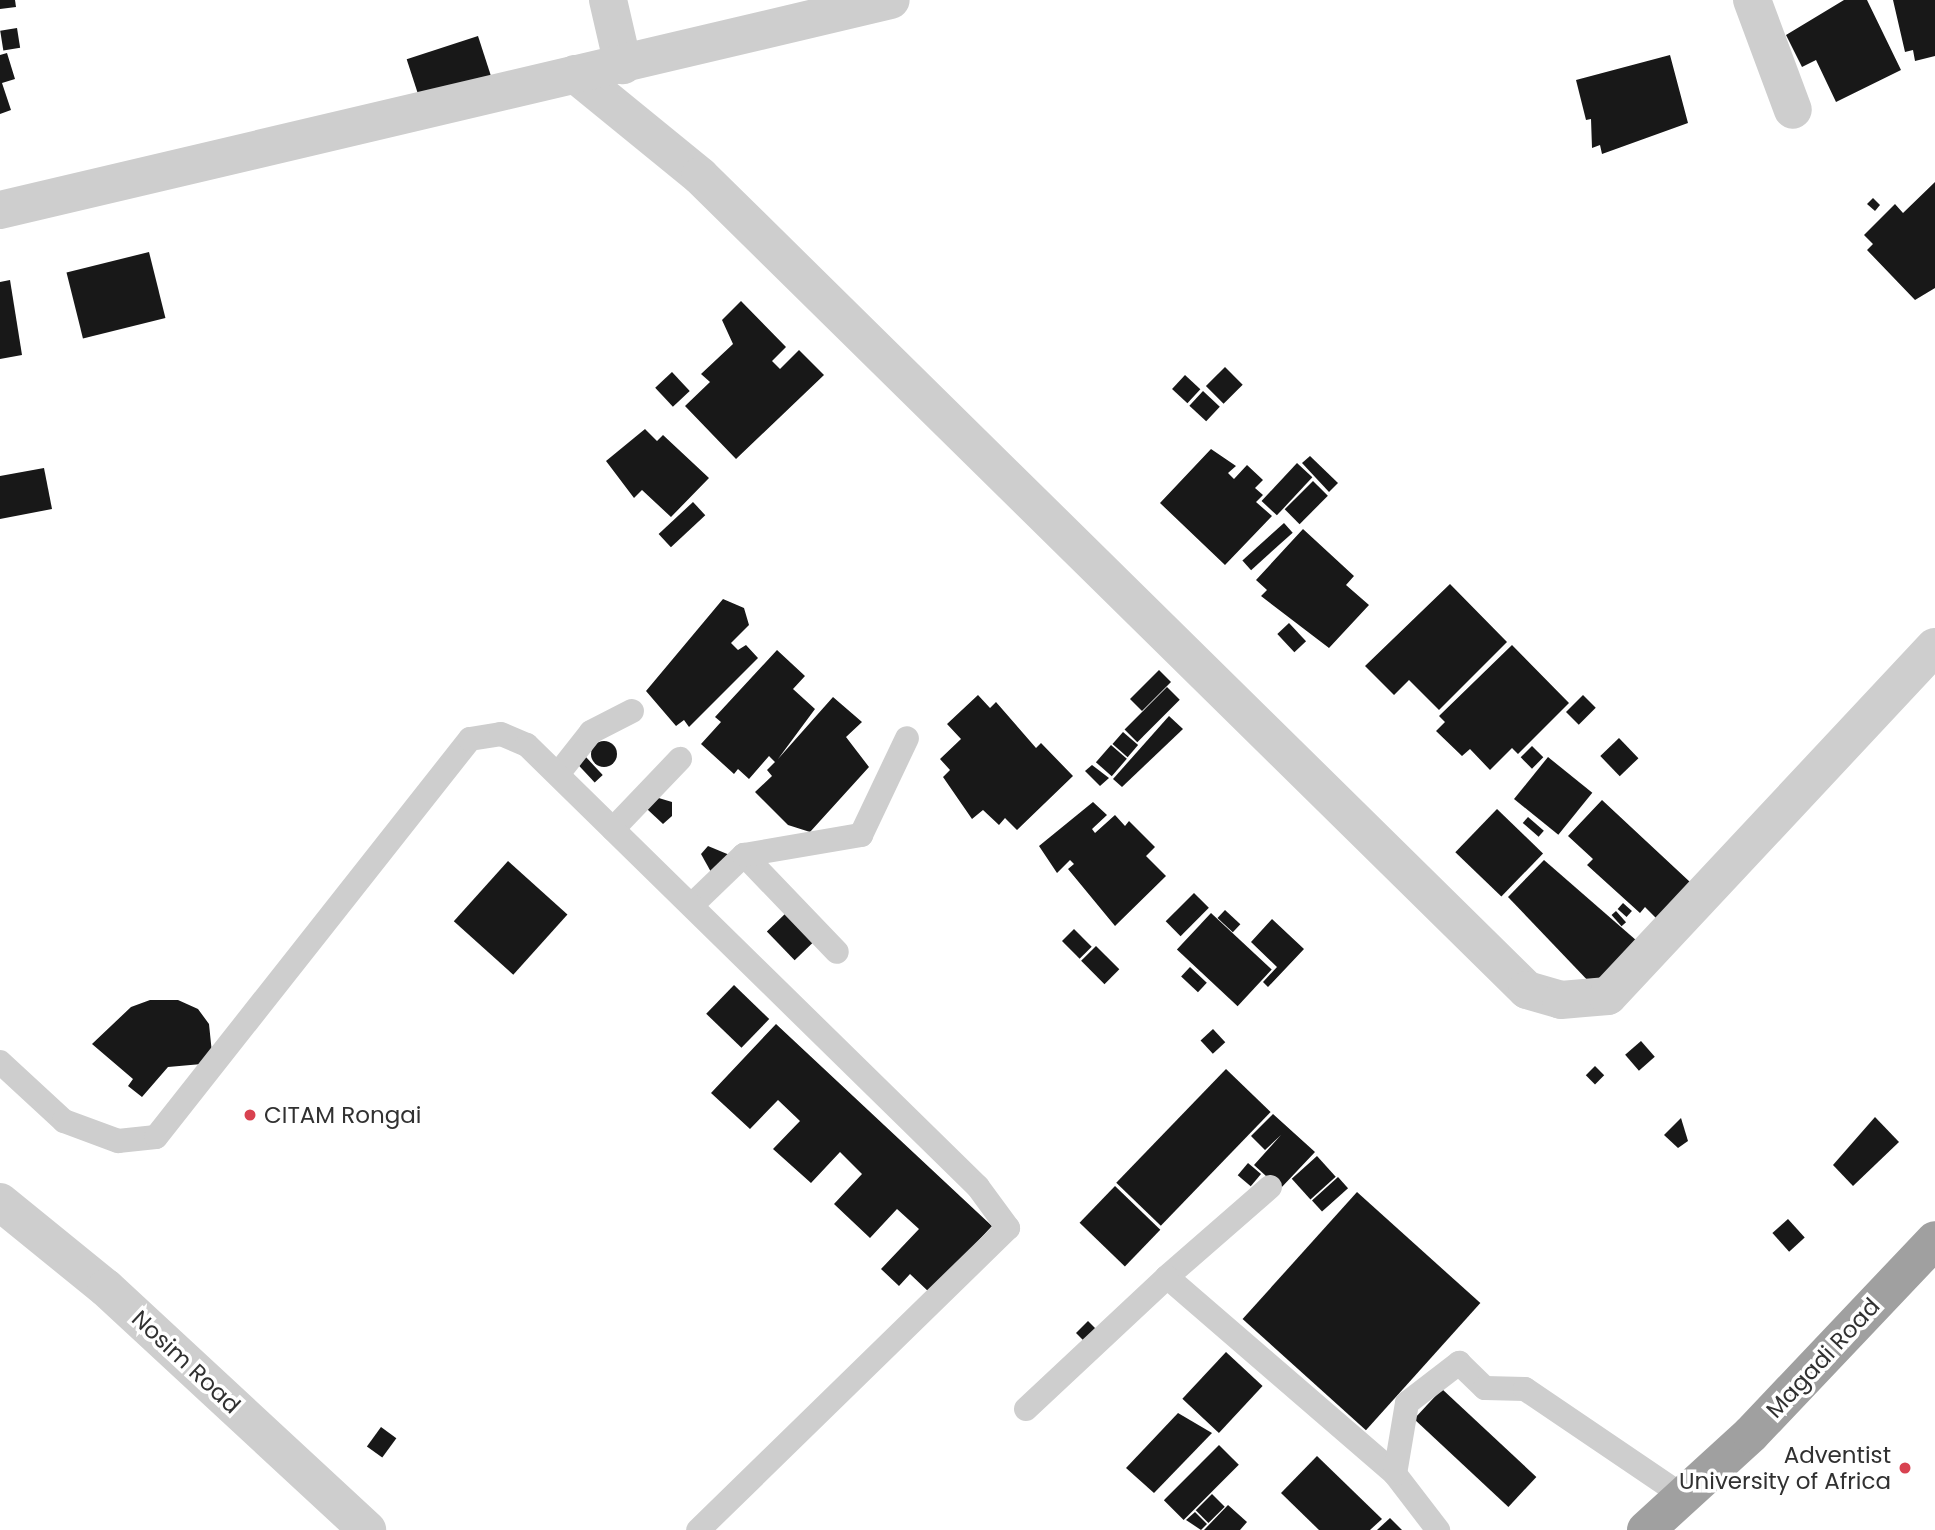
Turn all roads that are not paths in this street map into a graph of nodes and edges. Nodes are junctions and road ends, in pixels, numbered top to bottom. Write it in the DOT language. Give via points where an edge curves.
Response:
graph roads {
  1 [pos="608,0"];
  2 [pos="891,0"];
  3 [pos="1752,0"];
  4 [pos="623,65"];
  5 [pos="575,74"];
  6 [pos="1793,110"];
  7 [pos="0,210"];
  8 [pos="1935,647"];
  9 [pos="632,711"];
  10 [pos="906,737"];
  11 [pos="680,759"];
  12 [pos="558,774"];
  13 [pos="613,828"];
  14 [pos="744,855"];
  15 [pos="694,904"];
  16 [pos="837,952"];
  17 [pos="0,1062"];
  18 [pos="1270,1187"];
  19 [pos="0,1202"];
  20 [pos="1935,1240"];
  21 [pos="1167,1277"];
  22 [pos="1026,1409"];
  23 [pos="1395,1474"];
  24 [pos="1680,1494"];
  25 [pos="367,1530"];
  26 [pos="698,1530"];
  27 [pos="1438,1530"];
  28 [pos="1646,1530"];
  1 -- 4 [label="street"];
  2 -- 4 [label="street"];
  3 -- 6 [label="street"];
  4 -- 5 [label="street"];
  5 -- 7 [label="street"];
  5 -- 8 [label="street" via="700,176 1527,990 1561,1000 1608,996"];
  9 -- 12 [label="lane" via="591,732"];
  10 -- 14 [label="lane" via="861,835"];
  11 -- 13 [label="lane"];
  12 -- 13 [label="lane"];
  12 -- 17 [label="lane" via="514,738 470,739 156,1137 118,1141 64,1121"];
  13 -- 15 [label="lane"];
  14 -- 15 [label="lane"];
  14 -- 16 [label="lane"];
  15 -- 26 [label="lane" via="978,1187 1008,1228"];
  18 -- 21 [label="lane"];
  19 -- 25 [label="street, Nosim Road" via="107,1288"];
  20 -- 24 [label="highway, Magadi Road" via="1751,1434"];
  21 -- 22 [label="lane"];
  21 -- 23 [label="lane"];
  23 -- 24 [label="lane" via="1407,1402 1459,1363 1485,1388 1525,1389"];
  23 -- 27 [label="lane"];
  24 -- 28 [label="highway, Magadi Road"];
}
